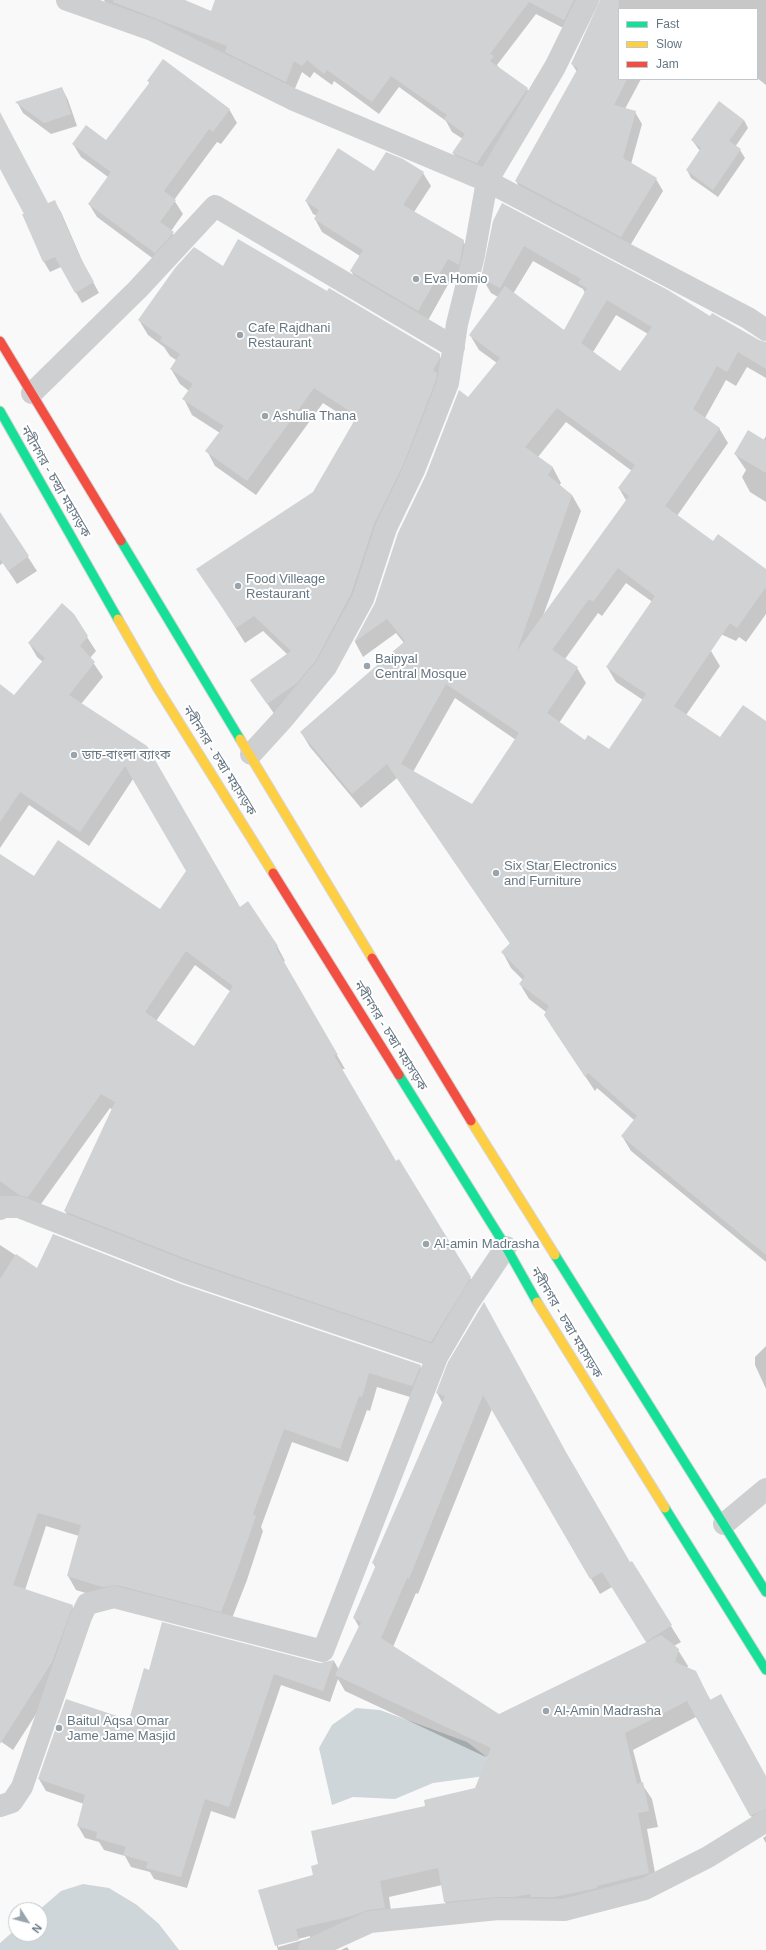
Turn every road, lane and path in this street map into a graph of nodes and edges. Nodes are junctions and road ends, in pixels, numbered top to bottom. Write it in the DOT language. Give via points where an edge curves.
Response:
graph roads {
  1 [pos="67,0"];
  2 [pos="588,0"];
  3 [pos="487,181"];
  4 [pos="766,330"];
  5 [pos="0,341"];
  6 [pos="454,347"];
  7 [pos="32,393"];
  8 [pos="0,411"];
  9 [pos="250,754"];
  10 [pos="0,1209"];
  11 [pos="506,1248"];
  12 [pos="437,1357"];
  13 [pos="766,1489"];
  14 [pos="724,1524"];
  15 [pos="766,1592"];
  16 [pos="766,1670"];
  17 [pos="0,1806"];
  18 [pos="766,1821"];
  19 [pos="308,1950"];
  1 -- 3 [label="street" via="152,30 292,99"];
  2 -- 3 [label="street" via="555,67"];
  3 -- 4 [label="street" via="748,318"];
  3 -- 6 [label="street"];
  5 -- 7 [label="highway, নবীনগর - চন্দ্রা মহাসড়ক"];
  6 -- 7 [label="street" via="215,206 138,289"];
  6 -- 9 [label="street" via="448,383 414,470 386,528 363,599 326,667"];
  7 -- 9 [label="highway, নবীনগর - চন্দ্রা মহাসড়ক"];
  8 -- 11 [label="highway, নবীনগর - চন্দ্রা মহাসড়ক" via="157,687"];
  9 -- 14 [label="highway, নবীনগর - চন্দ্রা মহাসড়ক" via="459,1102"];
  10 -- 12 [label="street" via="19,1207 185,1272"];
  11 -- 12 [label="street" via="469,1302"];
  11 -- 16 [label="highway, নবীনগর - চন্দ্রা মহাসড়ক" via="551,1326"];
  12 -- 17 [label="street" via="323,1652 114,1597 87,1604 22,1787 12,1802"];
  13 -- 14 [label="street"];
  14 -- 15 [label="highway, নবীনগর - চন্দ্রা মহাসড়ক"];
  18 -- 19 [label="street" via="708,1857 645,1889 564,1910 498,1909 370,1922"];
}
